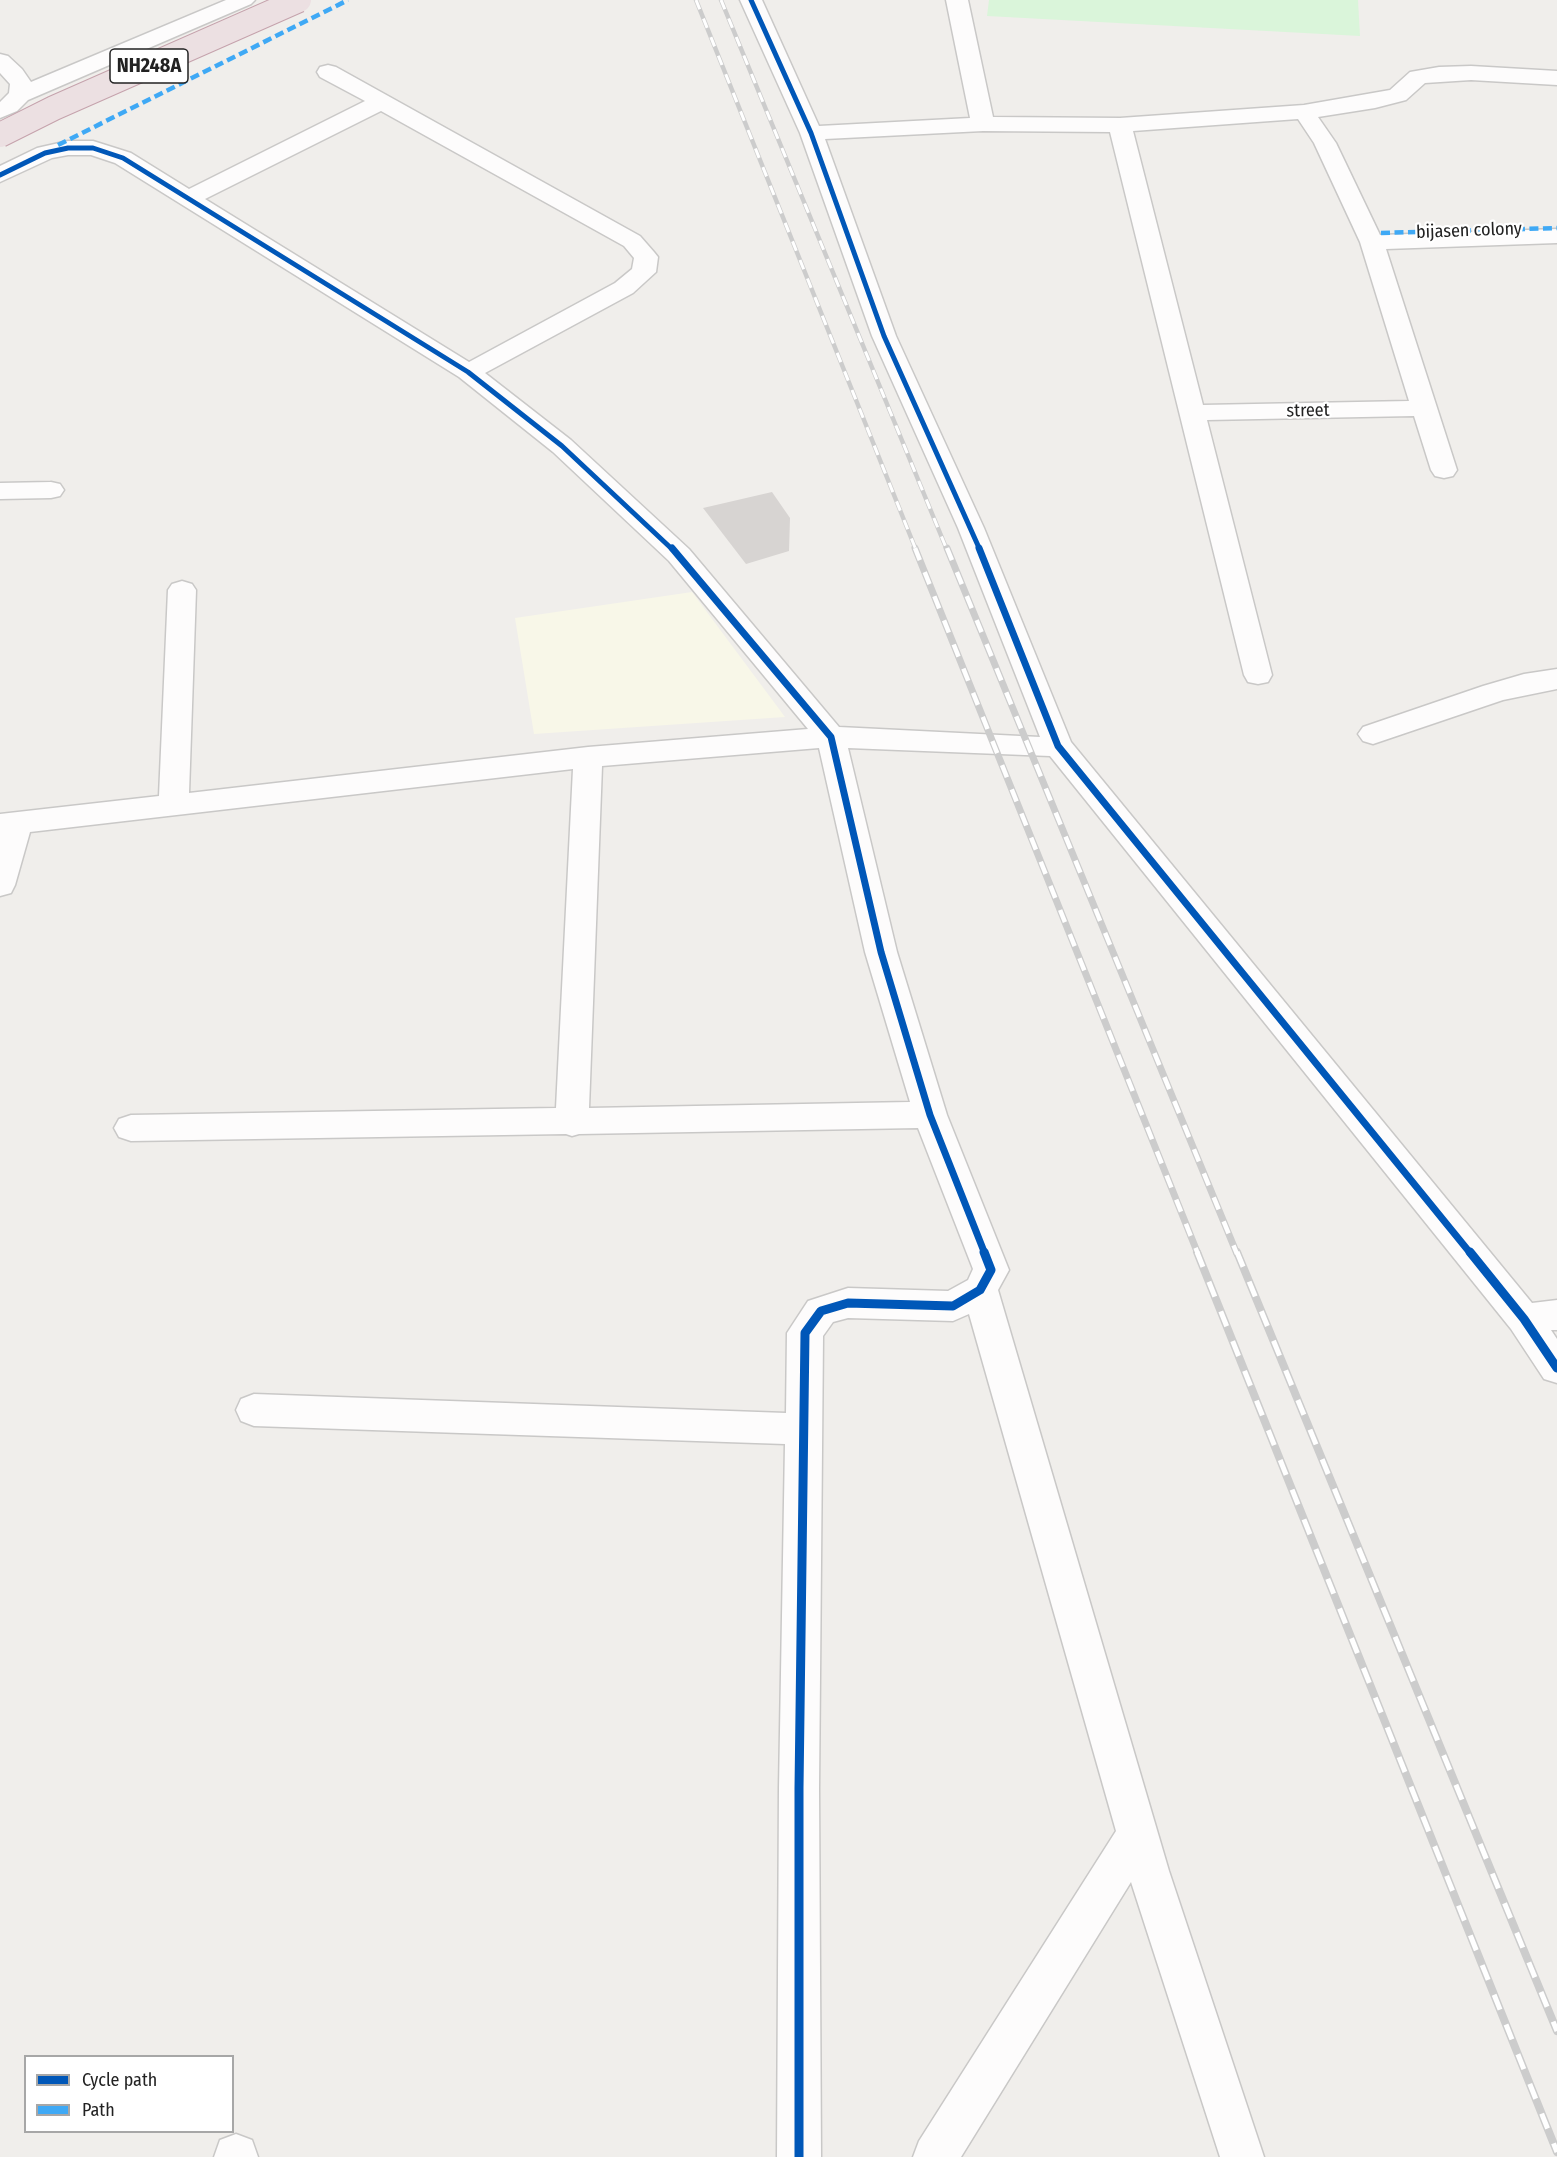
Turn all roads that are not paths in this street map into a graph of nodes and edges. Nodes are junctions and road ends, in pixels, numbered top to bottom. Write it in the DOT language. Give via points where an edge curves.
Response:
graph roads {
  1 [pos="244,0"];
  2 [pos="299,0"];
  3 [pos="751,0"];
  4 [pos="957,0"];
  5 [pos="0,61"];
  6 [pos="328,72"];
  7 [pos="1557,78"];
  8 [pos="381,102"];
  9 [pos="10,104"];
  10 [pos="1304,112"];
  11 [pos="983,124"];
  12 [pos="1120,125"];
  13 [pos="812,133"];
  14 [pos="0,135"];
  15 [pos="68,148"];
  16 [pos="0,175"];
  17 [pos="188,198"];
  18 [pos="1557,228"];
  19 [pos="1557,236"];
  20 [pos="1376,238"];
  21 [pos="468,372"];
  22 [pos="1424,408"];
  23 [pos="1192,413"];
  24 [pos="1444,470"];
  25 [pos="51,490"];
  26 [pos="0,491"];
  27 [pos="182,590"];
  28 [pos="1258,675"];
  29 [pos="1557,679"];
  30 [pos="1373,734"];
  31 [pos="831,737"];
  32 [pos="1058,746"];
  33 [pos="588,758"];
  34 [pos="174,805"];
  35 [pos="9,824"];
  36 [pos="0,885"];
  37 [pos="930,1115"];
  38 [pos="572,1123"];
  39 [pos="130,1128"];
  40 [pos="980,1290"];
  41 [pos="1541,1317"];
  42 [pos="1557,1368"];
  43 [pos="254,1410"];
  44 [pos="804,1429"];
  45 [pos="1137,1835"];
  46 [pos="799,2157"];
  47 [pos="935,2157"];
  48 [pos="1242,2157"];
  1 -- 9 [label="street"];
  2 -- 14 [label="highway, NH248A, bridge"];
  3 -- 13 [label="street"];
  4 -- 11 [label="street"];
  5 -- 9 [label="street" via="21,84"];
  6 -- 8 [label="street"];
  7 -- 10 [label="street" via="1439,74 1418,77 1398,95"];
  8 -- 17 [label="street"];
  8 -- 21 [label="street" via="632,241 646,257 644,272 624,288"];
  9 -- 15 [label="street"];
  10 -- 12 [label="street"];
  10 -- 20 [label="street"];
  11 -- 12 [label="street"];
  11 -- 13 [label="street"];
  12 -- 23 [label="street"];
  13 -- 32 [label="street" via="884,336 971,528"];
  15 -- 16 [label="street" via="45,153"];
  15 -- 17 [label="street" via="93,148 123,158"];
  17 -- 21 [label="street"];
  18 -- 20 [label="street, bijasen colony"];
  19 -- 20 [label="street"];
  20 -- 22 [label="street"];
  21 -- 31 [label="street" via="562,446 679,555"];
  22 -- 23 [label="street, street"];
  22 -- 24 [label="street"];
  23 -- 28 [label="street"];
  25 -- 26 [label="street"];
  27 -- 34 [label="street"];
  29 -- 30 [label="street" via="1493,693"];
  31 -- 32 [label="street"];
  31 -- 33 [label="street"];
  31 -- 37 [label="street" via="881,952"];
  32 -- 41 [label="street"];
  33 -- 34 [label="street"];
  33 -- 38 [label="street"];
  34 -- 35 [label="street"];
  35 -- 36 [label="street"];
  37 -- 38 [label="street"];
  37 -- 40 [label="street" via="991,1270"];
  38 -- 39 [label="street"];
  40 -- 44 [label="street" via="954,1306 848,1303 821,1311 805,1333"];
  40 -- 45 [label="street"];
  41 -- 42 [label="street"];
  43 -- 44 [label="street"];
  44 -- 46 [label="street"];
  45 -- 47 [label="street"];
  45 -- 48 [label="street"];
}
